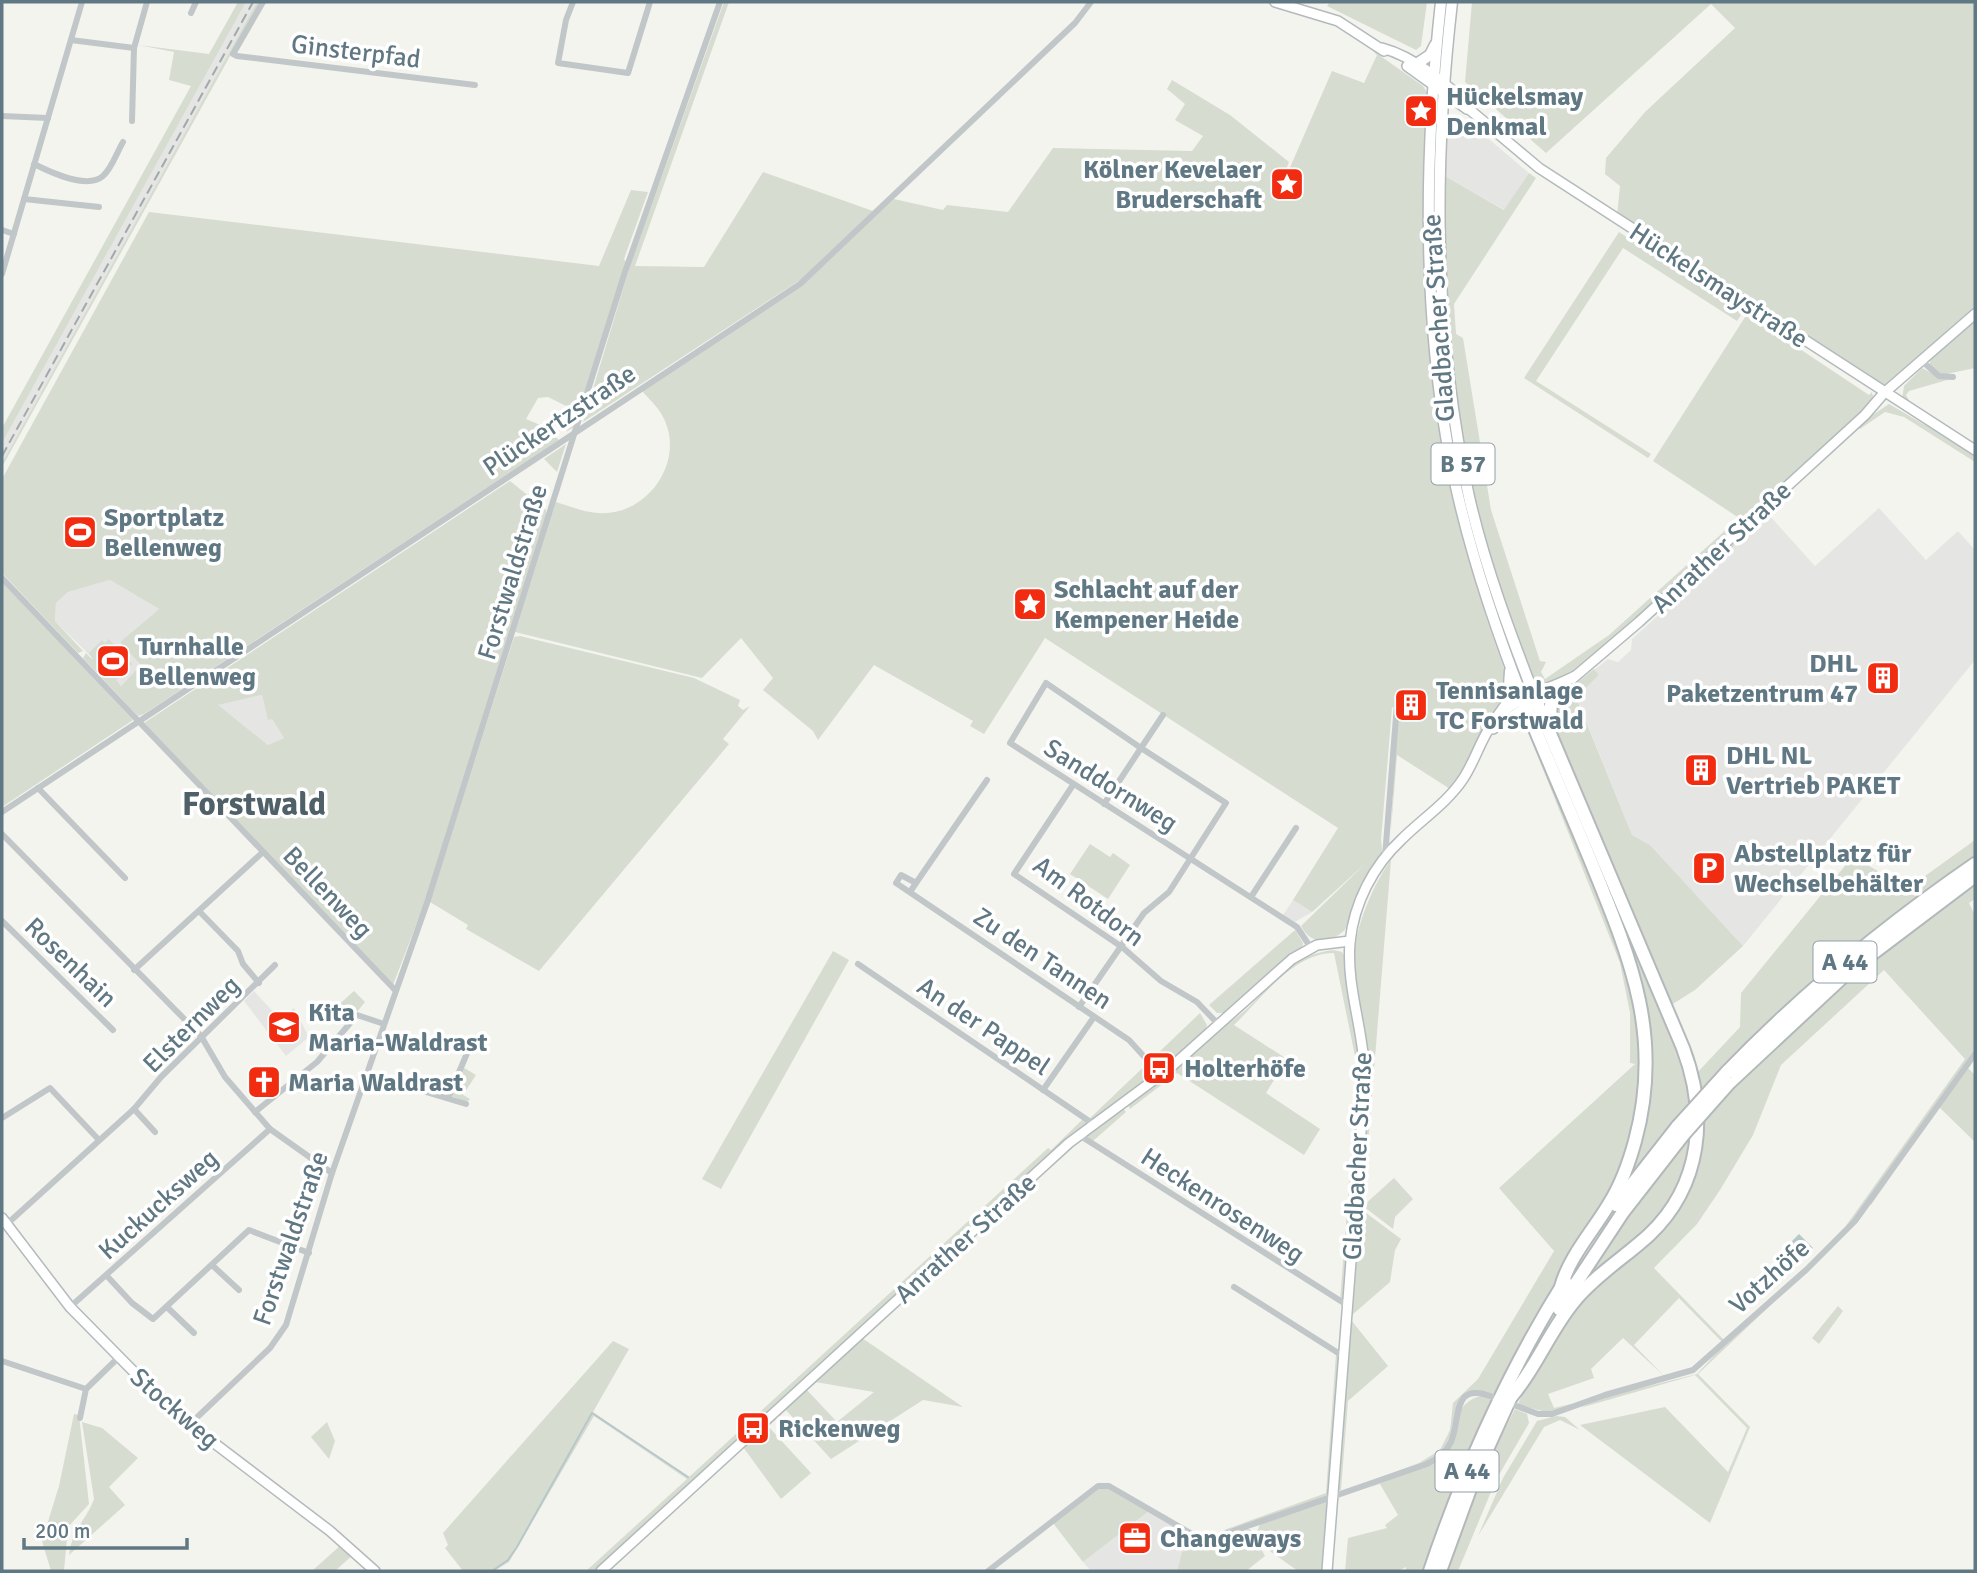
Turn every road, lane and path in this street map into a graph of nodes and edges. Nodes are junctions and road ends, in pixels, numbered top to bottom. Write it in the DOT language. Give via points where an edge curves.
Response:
graph roads {
  1 [pos="82,2"];
  2 [pos="147,2"];
  3 [pos="196,2"];
  4 [pos="263,2"];
  5 [pos="573,2"];
  6 [pos="649,2"];
  7 [pos="720,2"];
  8 [pos="1091,2"];
  9 [pos="1275,2"];
  10 [pos="1441,2"];
  11 [pos="1452,2"];
  12 [pos="191,13"];
  13 [pos="71,40"];
  14 [pos="1437,42"];
  15 [pos="134,48"];
  16 [pos="1382,48"];
  17 [pos="1415,65"];
  18 [pos="475,85"];
  19 [pos="1438,86"];
  20 [pos="1458,104"];
  21 [pos="1470,110"];
  22 [pos="2,116"];
  23 [pos="1440,117"];
  24 [pos="48,118"];
  25 [pos="132,121"];
  26 [pos="123,142"];
  27 [pos="34,164"];
  28 [pos="24,199"];
  29 [pos="99,207"];
  30 [pos="2,230"];
  31 [pos="14,234"];
  32 [pos="2,274"];
  33 [pos="1975,314"];
  34 [pos="1923,362"];
  35 [pos="1953,377"];
  36 [pos="1888,396"];
  37 [pos="575,431"];
  38 [pos="1975,450"];
  39 [pos="2,578"];
  40 [pos="1510,663"];
  41 [pos="1575,676"];
  42 [pos="1560,691"];
  43 [pos="1530,701"];
  44 [pos="1396,704"];
  45 [pos="1163,715"];
  46 [pos="1495,720"];
  47 [pos="139,721"];
  48 [pos="1550,736"];
  49 [pos="1141,748"];
  50 [pos="1478,749"];
  51 [pos="987,780"];
  52 [pos="1073,785"];
  53 [pos="38,788"];
  54 [pos="1104,804"];
  55 [pos="2,811"];
  56 [pos="1296,828"];
  57 [pos="2,834"];
  58 [pos="262,852"];
  59 [pos="1385,857"];
  60 [pos="1191,859"];
  61 [pos="1975,864"];
  62 [pos="1975,876"];
  63 [pos="125,878"];
  64 [pos="916,883"];
  65 [pos="910,892"];
  66 [pos="1251,897"];
  67 [pos="199,911"];
  68 [pos="2,921"];
  69 [pos="1350,941"];
  70 [pos="1122,947"];
  71 [pos="1311,948"];
  72 [pos="858,964"];
  73 [pos="275,965"];
  74 [pos="134,970"];
  75 [pos="259,983"];
  76 [pos="395,990"];
  77 [pos="1079,1007"];
  78 [pos="1094,1017"];
  79 [pos="384,1024"];
  80 [pos="1219,1025"];
  81 [pos="114,1030"];
  82 [pos="201,1036"];
  83 [pos="468,1051"];
  84 [pos="1975,1054"];
  85 [pos="1149,1062"];
  86 [pos="366,1074"];
  87 [pos="1727,1078"];
  88 [pos="1043,1090"];
  89 [pos="448,1098"];
  90 [pos="466,1104"];
  91 [pos="134,1109"];
  92 [pos="255,1112"];
  93 [pos="2,1118"];
  94 [pos="1088,1121"];
  95 [pos="270,1129"];
  96 [pos="1681,1130"];
  97 [pos="155,1132"];
  98 [pos="1079,1135"];
  99 [pos="99,1140"];
  100 [pos="332,1173"];
  101 [pos="5,1221"];
  102 [pos="309,1254"];
  103 [pos="212,1265"];
  104 [pos="107,1276"];
  105 [pos="1234,1287"];
  106 [pos="1561,1287"];
  107 [pos="239,1290"];
  108 [pos="1348,1305"];
  109 [pos="70,1307"];
  110 [pos="168,1308"];
  111 [pos="194,1333"];
  112 [pos="1343,1356"];
  113 [pos="119,1357"];
  114 [pos="2,1361"];
  115 [pos="86,1389"];
  116 [pos="1493,1397"];
  117 [pos="1513,1401"];
  118 [pos="80,1418"];
  119 [pos="190,1424"];
  120 [pos="1333,1494"];
  121 [pos="375,1571"];
  122 [pos="601,1571"];
  123 [pos="988,1571"];
  124 [pos="1327,1571"];
  125 [pos="1430,1571"];
  126 [pos="1440,1571"];
  1 -- 13 [label="street"];
  2 -- 15 [label="street"];
  3 -- 12 [label="street"];
  4 -- 18 [label="street, Ginsterpfad" via="233,54"];
  5 -- 6 [label="street" via="558,63 628,73"];
  7 -- 37 [label="street, Forstwaldstraße" via="625,272"];
  8 -- 37 [label="street, Plückertzstraße" via="1075,23 800,284"];
  9 -- 16 [label="main road, Hückelsmaystraße" via="1338,22"];
  10 -- 14 [label="main road, Gladbacher Straße / B 57"];
  11 -- 19 [label="main road, Gladbacher Straße / B 57"];
  13 -- 15 [label="street"];
  13 -- 24 [label="street"];
  14 -- 17 [label="main road" via="1430,55"];
  14 -- 19 [label="main road, Gladbacher Straße / B 57"];
  15 -- 25 [label="street"];
  16 -- 17 [label="main road, Hückelsmaystraße"];
  16 -- 19 [label="main road, Hückelsmaystraße"];
  17 -- 19 [label="main road, Hückelsmaystraße"];
  19 -- 20 [label="main road, Hückelsmaystraße"];
  19 -- 21 [label="main road, Hückelsmaystraße" via="1462,99"];
  19 -- 23 [label="main road, Gladbacher Straße / B 57"];
  19 -- 40 [label="main road, Gladbacher Straße / B 57" via="1429,240 1439,383 1460,503 1476,566"];
  20 -- 21 [label="main road, Hückelsmaystraße"];
  20 -- 23 [label="main road"];
  21 -- 36 [label="main road, Hückelsmaystraße" via="1539,168"];
  22 -- 24 [label="street"];
  23 -- 43 [label="main road, Gladbacher Straße / B 57" via="1443,298 1458,441 1482,547"];
  24 -- 27 [label="street"];
  26 -- 27 [label="street" via="99,179 75,178"];
  27 -- 28 [label="street"];
  28 -- 29 [label="street"];
  28 -- 31 [label="street"];
  30 -- 31 [label="street"];
  31 -- 32 [label="street"];
  33 -- 34 [label="main road, Anrather Straße"];
  34 -- 35 [label="street" via="1939,376"];
  34 -- 36 [label="main road, Anrather Straße"];
  36 -- 38 [label="main road, Hückelsmaystraße"];
  36 -- 41 [label="main road, Anrather Straße"];
  37 -- 47 [label="street, Plückertzstraße"];
  37 -- 76 [label="street, Forstwaldstraße" via="427,903"];
  39 -- 47 [label="street, Bellenweg"];
  40 -- 43 [label="main road, Gladbacher Straße / B 57"];
  40 -- 46 [label="main road" via="1508,702"];
  41 -- 42 [label="main road, Anrather Straße"];
  41 -- 43 [label="main road, Anrather Straße"];
  42 -- 43 [label="main road, Anrather Straße"];
  42 -- 48 [label="highway" via="1551,705"];
  43 -- 46 [label="main road, Anrather Straße" via="1509,707"];
  43 -- 48 [label="highway"];
  43 -- 50 [label="main road, Anrather Straße" via="1493,728"];
  43 -- 106 [label="highway" via="1626,947 1646,1038 1643,1101 1630,1158"];
  44 -- 59 [label="street, Gladbacher Straße"];
  45 -- 49 [label="street"];
  46 -- 50 [label="main road, Anrather Straße"];
  47 -- 53 [label="street, Plückertzstraße"];
  47 -- 58 [label="street, Bellenweg"];
  48 -- 117 [label="highway" via="1689,1063 1698,1098 1699,1128 1689,1174 1668,1213 1576,1298"];
  49 -- 52 [label="street, Sanddornweg" via="1046,683 1010,743"];
  49 -- 54 [label="street"];
  49 -- 60 [label="street" via="1226,803"];
  50 -- 59 [label="main road, Anrather Straße" via="1454,792"];
  51 -- 64 [label="street"];
  52 -- 54 [label="street, Sanddornweg"];
  52 -- 70 [label="street, Am Rotdorn" via="1014,874"];
  53 -- 55 [label="street, Plückertzstraße"];
  53 -- 63 [label="street"];
  54 -- 60 [label="street, Sanddornweg"];
  56 -- 66 [label="street"];
  57 -- 74 [label="street"];
  58 -- 67 [label="street"];
  58 -- 76 [label="street, Bellenweg"];
  59 -- 69 [label="main road, Gladbacher Straße" via="1364,891"];
  60 -- 66 [label="street, Sanddornweg"];
  60 -- 70 [label="street"];
  61 -- 87 [label="highway, A 44" via="1842,964"];
  62 -- 87 [label="highway, A 44" via="1847,972"];
  64 -- 65 [label="street"];
  64 -- 65 [label="street" via="901,875 896,883"];
  65 -- 77 [label="street, Zu den Tannen"];
  66 -- 71 [label="street, Sanddornweg" via="1300,930"];
  67 -- 74 [label="street"];
  67 -- 75 [label="street" via="238,951"];
  68 -- 81 [label="street, Rosenhain"];
  69 -- 71 [label="main road, Anrather Straße"];
  69 -- 108 [label="main road, Gladbacher Straße" via="1365,1080"];
  70 -- 77 [label="street"];
  70 -- 80 [label="street, Am Rotdorn" via="1161,981 1198,1002"];
  71 -- 80 [label="main road, Anrather Straße" via="1281,967"];
  72 -- 88 [label="street, An der Pappel"];
  73 -- 75 [label="street, Elsternweg"];
  74 -- 82 [label="street"];
  75 -- 82 [label="street, Elsternweg"];
  76 -- 79 [label="street, Forstwaldstraße"];
  77 -- 78 [label="street, Zu den Tannen"];
  78 -- 85 [label="street, Zu den Tannen" via="1129,1040"];
  78 -- 88 [label="street"];
  79 -- 86 [label="street, Forstwaldstraße"];
  79 -- 92 [label="street" via="357,1015 317,1062"];
  80 -- 98 [label="main road, Anrather Straße"];
  82 -- 91 [label="street, Elsternweg"];
  82 -- 92 [label="street" via="225,1077"];
  83 -- 89 [label="street"];
  84 -- 117 [label="street, Votzhöfe" via="1855,1221 1693,1370 1552,1414 1538,1414"];
  86 -- 89 [label="street"];
  86 -- 100 [label="street, Forstwaldstraße"];
  87 -- 96 [label="highway, A 44, bridge"];
  88 -- 94 [label="street, An der Pappel"];
  89 -- 90 [label="street"];
  91 -- 97 [label="street, Elsternweg"];
  91 -- 99 [label="street, Elsternweg"];
  92 -- 95 [label="street"];
  93 -- 99 [label="street" via="50,1088"];
  95 -- 100 [label="street"];
  95 -- 104 [label="street, Kuckucksweg"];
  96 -- 106 [label="highway, A 44" via="1614,1208"];
  96 -- 117 [label="highway, A 44" via="1583,1270"];
  98 -- 108 [label="street, Heckenrosenweg"];
  98 -- 122 [label="main road, Anrather Straße"];
  99 -- 101 [label="street, Elsternweg"];
  100 -- 102 [label="street, Forstwaldstraße"];
  101 -- 109 [label="main road, Stockweg"];
  102 -- 103 [label="street" via="249,1230"];
  102 -- 119 [label="street, Forstwaldstraße" via="278,1337"];
  103 -- 107 [label="street"];
  103 -- 110 [label="street"];
  104 -- 109 [label="street, Kuckucksweg"];
  104 -- 110 [label="street" via="147,1316 153,1318"];
  105 -- 112 [label="street"];
  106 -- 125 [label="highway, A 44" via="1486,1427"];
  108 -- 112 [label="main road, Gladbacher Straße"];
  109 -- 113 [label="main road, Stockweg"];
  110 -- 111 [label="street"];
  112 -- 120 [label="main road, Gladbacher Straße"];
  113 -- 115 [label="street"];
  113 -- 119 [label="main road, Stockweg"];
  114 -- 115 [label="street"];
  115 -- 118 [label="street"];
  116 -- 120 [label="street" via="1477,1393 1461,1400 1451,1442 1434,1460"];
  117 -- 126 [label="highway, A 44" via="1466,1497"];
  119 -- 121 [label="main road, Stockweg"];
  120 -- 123 [label="street" via="1204,1541 1109,1486 1098,1486"];
  120 -- 124 [label="main road, Gladbacher Straße"];
}
